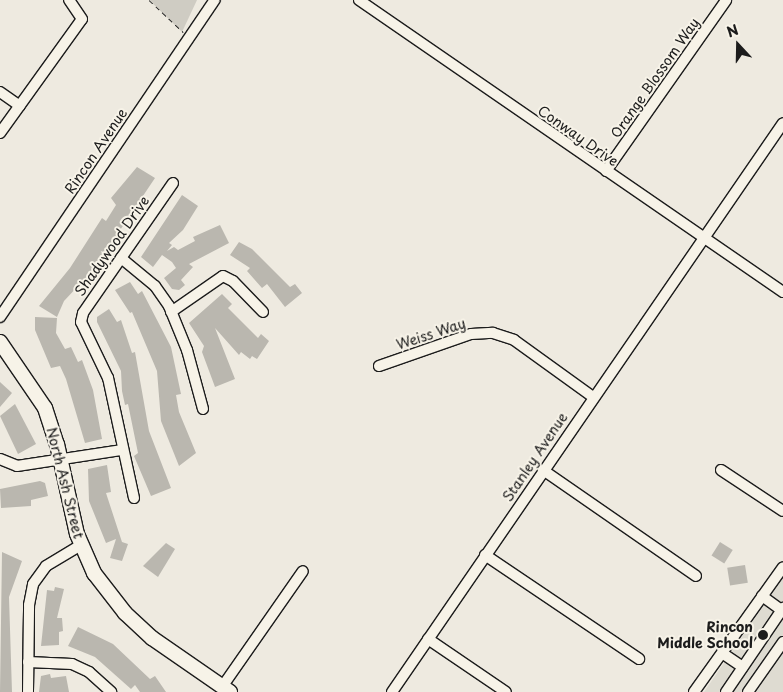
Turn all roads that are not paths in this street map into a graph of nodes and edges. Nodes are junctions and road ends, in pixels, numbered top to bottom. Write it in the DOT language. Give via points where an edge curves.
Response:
graph roads {
  1 [pos="69,0"];
  2 [pos="215,0"];
  3 [pos="359,0"];
  4 [pos="726,0"];
  5 [pos="0,92"];
  6 [pos="20,106"];
  7 [pos="783,124"];
  8 [pos="0,133"];
  9 [pos="606,171"];
  10 [pos="173,182"];
  11 [pos="704,239"];
  12 [pos="121,258"];
  13 [pos="783,292"];
  14 [pos="171,312"];
  15 [pos="263,312"];
  16 [pos="0,317"];
  17 [pos="0,342"];
  18 [pos="379,366"];
  19 [pos="593,398"];
  20 [pos="203,408"];
  21 [pos="121,450"];
  22 [pos="0,458"];
  23 [pos="60,459"];
  24 [pos="543,470"];
  25 [pos="721,470"];
  26 [pos="134,498"];
  27 [pos="783,511"];
  28 [pos="81,545"];
  29 [pos="485,555"];
  30 [pos="783,567"];
  31 [pos="303,571"];
  32 [pos="696,576"];
  33 [pos="762,596"];
  34 [pos="783,609"];
  35 [pos="428,639"];
  36 [pos="783,642"];
  37 [pos="722,653"];
  38 [pos="639,659"];
  39 [pos="28,662"];
  40 [pos="743,667"];
  41 [pos="226,690"];
  42 [pos="28,692"];
  43 [pos="111,692"];
  44 [pos="392,692"];
  45 [pos="506,692"];
  46 [pos="694,692"];
  47 [pos="726,692"];
  48 [pos="748,692"];
  1 -- 6 [label="street" via="82,19"];
  2 -- 16 [label="street, Rincon Avenue"];
  3 -- 9 [label="street, Conway Drive"];
  4 -- 9 [label="street, Orange Blossom Way"];
  5 -- 6 [label="street"];
  6 -- 8 [label="street"];
  7 -- 11 [label="street, Stanley Avenue"];
  9 -- 11 [label="street, Conway Drive"];
  10 -- 12 [label="street, Shadywood Drive"];
  11 -- 13 [label="street, Conway Drive"];
  11 -- 19 [label="street, Stanley Avenue"];
  12 -- 14 [label="street" via="155,286"];
  12 -- 21 [label="street, Shadywood Drive" via="82,313 81,322 108,378"];
  14 -- 15 [label="street" via="222,276 233,280"];
  14 -- 20 [label="street" via="187,350"];
  17 -- 23 [label="main road, North Ash Street" via="45,408"];
  18 -- 19 [label="street, Weiss Way" via="471,334 494,333 514,340"];
  19 -- 24 [label="street, Stanley Avenue"];
  21 -- 23 [label="street"];
  21 -- 26 [label="street, Shadywood Drive"];
  22 -- 23 [label="street" via="17,466"];
  23 -- 28 [label="main road, North Ash Street"];
  24 -- 29 [label="street, Stanley Avenue"];
  24 -- 32 [label="street"];
  25 -- 27 [label="street"];
  28 -- 39 [label="street" via="46,566 33,584 29,605"];
  28 -- 41 [label="main road, North Ash Street" via="94,573 125,613 152,638"];
  29 -- 35 [label="street, Stanley Avenue"];
  29 -- 38 [label="street"];
  30 -- 33 [label="street"];
  31 -- 41 [label="street"];
  33 -- 34 [label="street"];
  33 -- 37 [label="street"];
  34 -- 40 [label="street"];
  35 -- 44 [label="street, Stanley Avenue"];
  35 -- 45 [label="street"];
  36 -- 48 [label="street"];
  37 -- 40 [label="street"];
  37 -- 46 [label="street"];
  39 -- 42 [label="street"];
  39 -- 43 [label="street" via="72,664 89,672"];
  40 -- 47 [label="street"];
}
